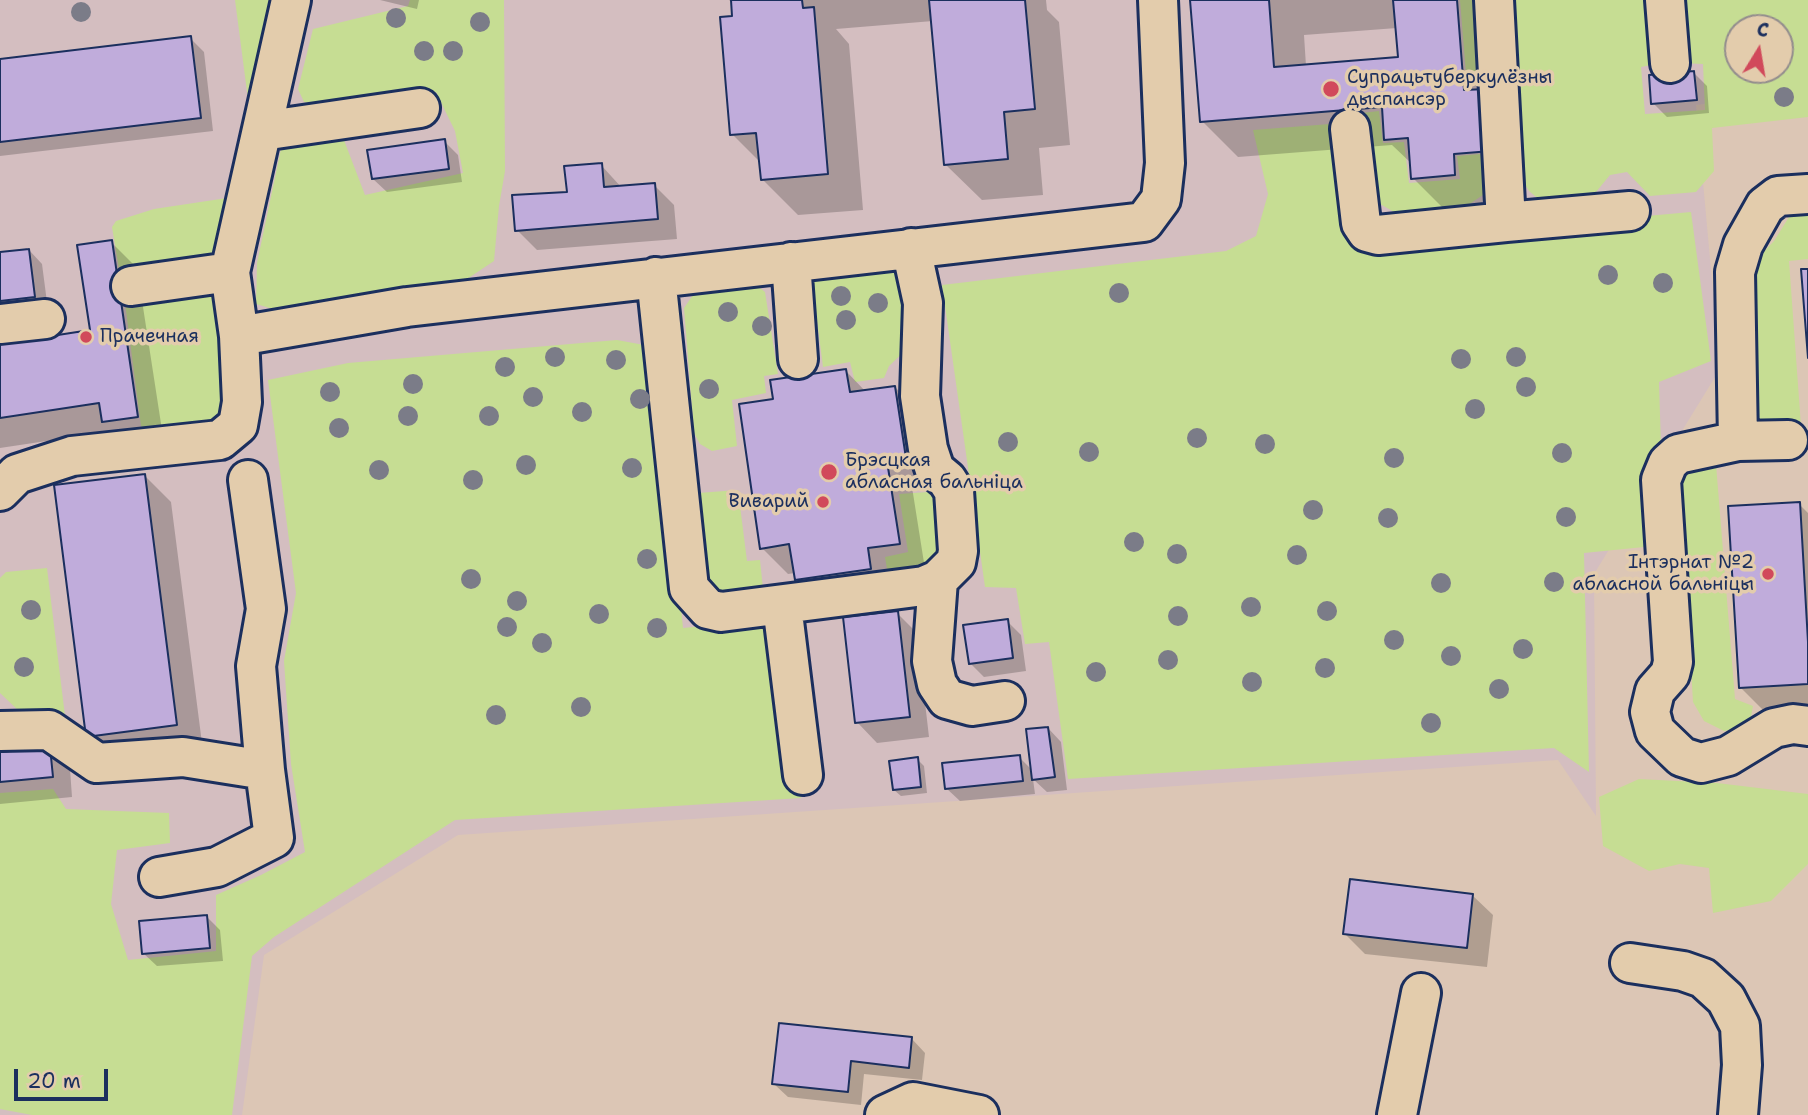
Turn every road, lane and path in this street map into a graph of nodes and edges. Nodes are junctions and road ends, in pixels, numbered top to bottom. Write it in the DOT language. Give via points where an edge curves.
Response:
graph roads {
  1 [pos="291,0"];
  2 [pos="1158,0"];
  3 [pos="1494,0"];
  4 [pos="1665,0"];
  5 [pos="1670,63"];
  6 [pos="420,108"];
  7 [pos="1350,129"];
  8 [pos="262,131"];
  9 [pos="1808,194"];
  10 [pos="1630,211"];
  11 [pos="1506,222"];
  12 [pos="911,248"];
  13 [pos="791,262"];
  14 [pos="230,272"];
  15 [pos="656,278"];
  16 [pos="131,286"];
  17 [pos="45,319"];
  18 [pos="0,324"];
  19 [pos="239,336"];
  20 [pos="798,359"];
  21 [pos="1788,440"];
  22 [pos="1738,441"];
  23 [pos="248,480"];
  24 [pos="0,491"];
  25 [pos="938,580"];
  26 [pos="782,605"];
  27 [pos="1005,701"];
  28 [pos="1803,721"];
  29 [pos="0,731"];
  30 [pos="265,770"];
  31 [pos="803,775"];
  32 [pos="159,877"];
  33 [pos="1630,963"];
  34 [pos="1421,993"];
  35 [pos="885,1115"];
  36 [pos="979,1115"];
  37 [pos="1397,1115"];
  38 [pos="1738,1115"];
  1 -- 8 [label="lane"];
  2 -- 12 [label="lane" via="1165,163 1161,199 1144,222"];
  3 -- 11 [label="lane"];
  4 -- 5 [label="lane"];
  6 -- 8 [label="lane"];
  7 -- 11 [label="lane" via="1367,232 1377,235"];
  8 -- 14 [label="lane"];
  9 -- 22 [label="lane" via="1778,196 1765,206 1743,245 1735,272"];
  10 -- 11 [label="lane"];
  12 -- 13 [label="lane"];
  12 -- 25 [label="lane" via="923,303 919,396 928,449 935,470 954,491 958,551 956,562"];
  13 -- 15 [label="lane"];
  13 -- 20 [label="lane"];
  14 -- 16 [label="lane"];
  14 -- 19 [label="lane"];
  15 -- 19 [label="lane" via="407,307"];
  15 -- 26 [label="lane" via="689,587 708,609 721,612"];
  17 -- 18 [label="lane"];
  19 -- 24 [label="lane" via="242,402 238,425 220,440 72,456 18,474"];
  21 -- 22 [label="lane"];
  22 -- 28 [label="lane" via="1678,454 1661,480 1673,662 1670,674 1655,691 1650,712 1655,731 1682,757 1701,763 1728,756 1774,728"];
  23 -- 30 [label="lane" via="266,609 257,666"];
  25 -- 26 [label="lane" via="923,586"];
  25 -- 27 [label="lane" via="932,661 937,684 947,699 972,706"];
  26 -- 31 [label="lane"];
  29 -- 30 [label="lane" via="49,730 97,763 183,757"];
  30 -- 32 [label="lane" via="274,838 217,867"];
  33 -- 38 [label="lane" via="1703,978 1726,999 1740,1026"];
  34 -- 37 [label="lane"];
  35 -- 36 [label="lane" via="912,1102"];
}
